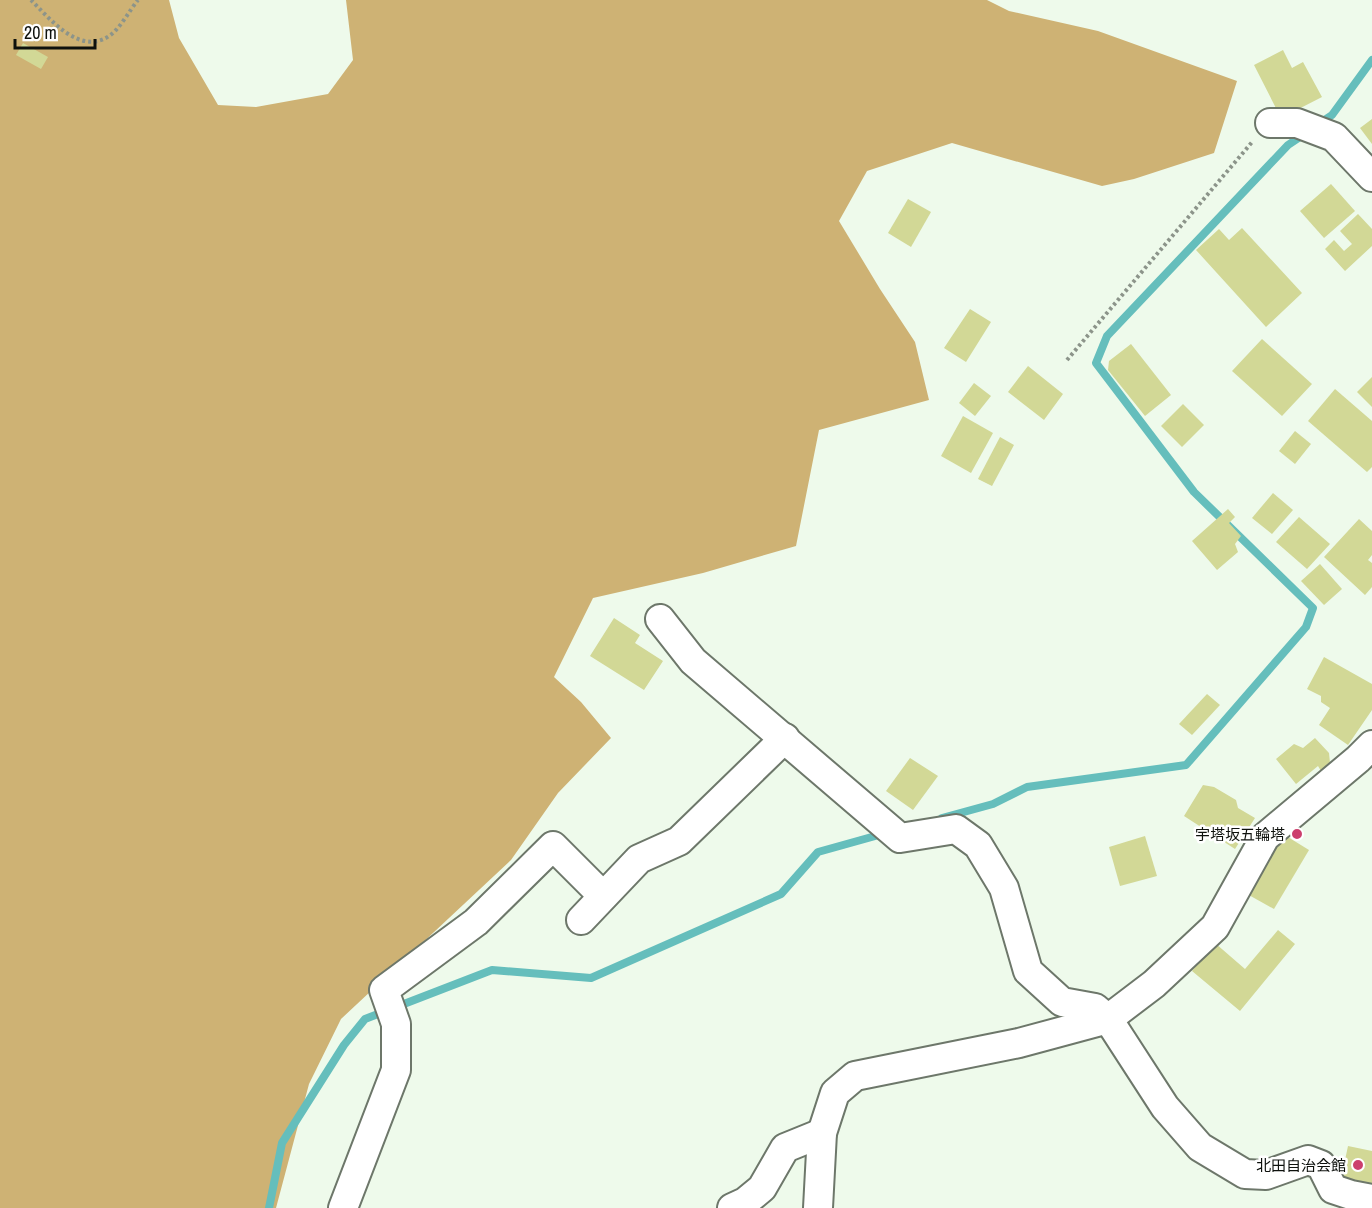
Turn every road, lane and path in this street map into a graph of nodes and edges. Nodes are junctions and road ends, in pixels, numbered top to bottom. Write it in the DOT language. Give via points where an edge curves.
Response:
graph roads {
  1 [pos="31,0"];
  2 [pos="138,0"];
  3 [pos="1270,123"];
  4 [pos="1372,177"];
  5 [pos="1067,360"];
  6 [pos="660,619"];
  7 [pos="785,738"];
  8 [pos="1372,745"];
  9 [pos="603,896"];
  10 [pos="581,921"];
  11 [pos="1108,1019"];
  12 [pos="822,1133"];
  13 [pos="1372,1199"];
  14 [pos="343,1208"];
  15 [pos="732,1208"];
  16 [pos="819,1208"];
  1 -- 2 [label="path" via="71,38 96,42 110,36"];
  3 -- 4 [label="street" via="1297,123 1334,137"];
  3 -- 5 [label="path"];
  6 -- 7 [label="street" via="693,661"];
  7 -- 9 [label="street" via="679,841 639,859"];
  7 -- 11 [label="street" via="892,831 956,829 978,845 1004,888 1028,971 1062,1002 1095,1008"];
  8 -- 11 [label="street" via="1266,837 1215,927 1154,984"];
  9 -- 10 [label="street"];
  9 -- 14 [label="street" via="553,846 476,922 384,990 396,1024 396,1070"];
  11 -- 12 [label="street" via="1019,1043 855,1076 835,1093"];
  11 -- 13 [label="street" via="1165,1107 1200,1147 1245,1174 1266,1175 1308,1160 1321,1165 1333,1189"];
  12 -- 15 [label="street" via="785,1148 762,1188"];
  12 -- 16 [label="street"];
}
